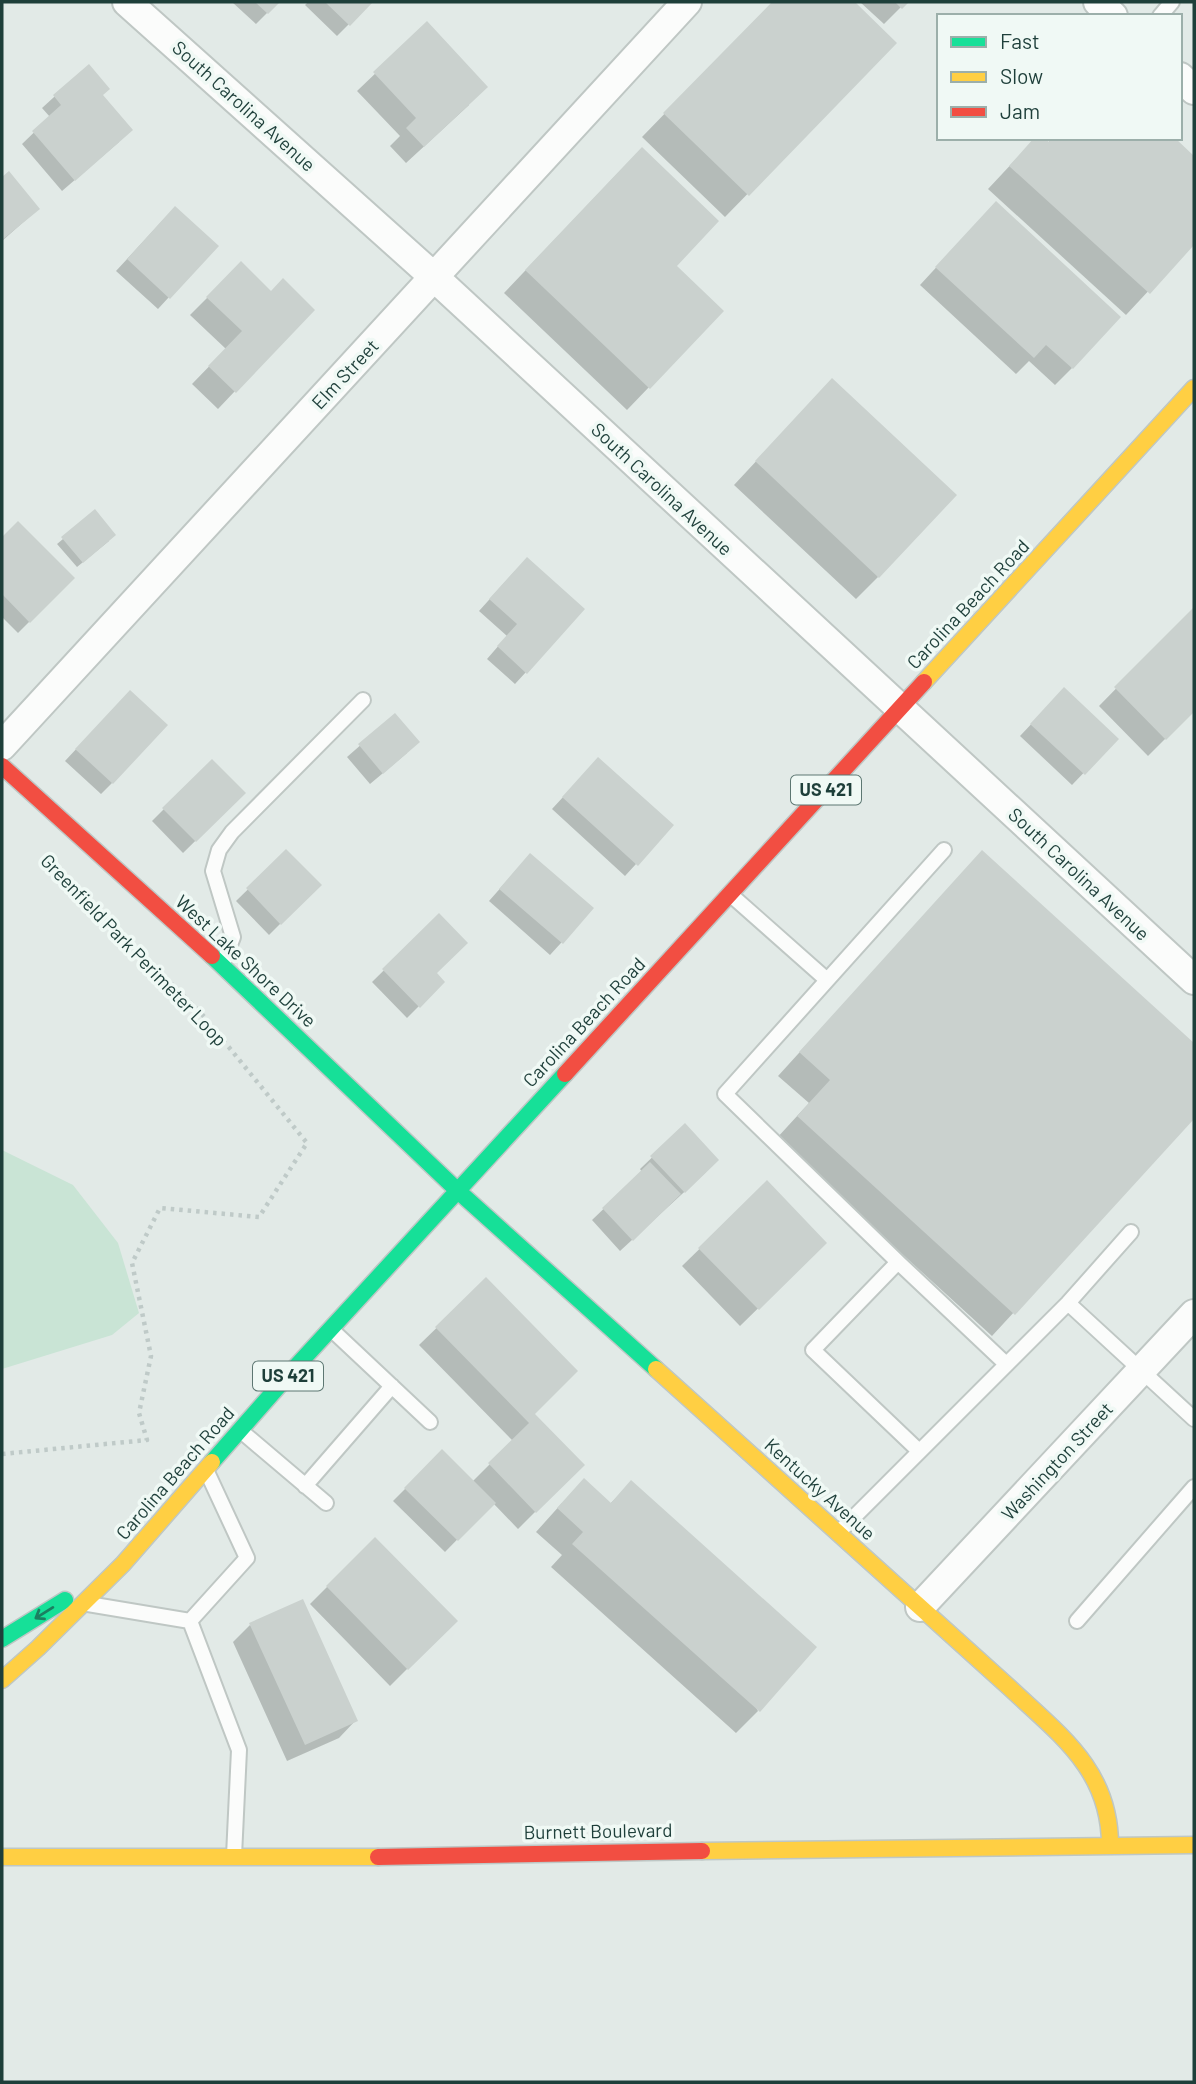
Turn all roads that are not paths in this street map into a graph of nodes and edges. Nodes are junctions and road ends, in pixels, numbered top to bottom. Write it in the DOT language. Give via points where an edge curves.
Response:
graph roads {
  1 [pos="127,2"];
  2 [pos="687,2"];
  3 [pos="1098,2"];
  4 [pos="1111,14"];
  5 [pos="434,277"];
  6 [pos="1194,388"];
  7 [pos="363,699"];
  8 [pos="900,710"];
  9 [pos="2,746"];
  10 [pos="2,766"];
  11 [pos="944,850"];
  12 [pos="730,894"];
  13 [pos="222,965"];
  14 [pos="1194,980"];
  15 [pos="827,981"];
  16 [pos="458,1191"];
  17 [pos="1131,1232"];
  18 [pos="898,1262"];
  19 [pos="1068,1303"];
  20 [pos="1194,1314"];
  21 [pos="331,1329"];
  22 [pos="1006,1364"];
  23 [pos="1143,1370"];
  24 [pos="392,1386"];
  25 [pos="1194,1419"];
  26 [pos="430,1422"];
  27 [pos="240,1430"];
  28 [pos="919,1451"];
  29 [pos="206,1469"];
  30 [pos="305,1486"];
  31 [pos="1194,1487"];
  32 [pos="326,1503"];
  33 [pos="838,1533"];
  34 [pos="123,1564"];
  35 [pos="84,1603"];
  36 [pos="920,1607"];
  37 [pos="1077,1620"];
  38 [pos="190,1621"];
  39 [pos="2,1639"];
  40 [pos="2,1680"];
  41 [pos="1110,1844"];
  42 [pos="1194,1845"];
  43 [pos="2,1857"];
  44 [pos="234,1857"];
  1 -- 5 [label="street, South Carolina Avenue"];
  2 -- 5 [label="street, Elm Street"];
  3 -- 4 [label="street"];
  5 -- 8 [label="street, South Carolina Avenue"];
  5 -- 9 [label="street, Elm Street"];
  6 -- 8 [label="main road, Carolina Beach Road / US 421"];
  7 -- 13 [label="lane" via="219,850 213,871 233,937"];
  8 -- 12 [label="main road, Carolina Beach Road / US 421"];
  8 -- 14 [label="street, South Carolina Avenue"];
  10 -- 13 [label="main road, West Lake Shore Drive"];
  11 -- 15 [label="lane"];
  12 -- 15 [label="lane"];
  12 -- 16 [label="main road, Carolina Beach Road / US 421"];
  13 -- 16 [label="main road, West Lake Shore Drive"];
  15 -- 18 [label="lane" via="726,1094"];
  16 -- 21 [label="main road, Carolina Beach Road / US 421"];
  16 -- 33 [label="main road, Kentucky Avenue"];
  17 -- 19 [label="lane"];
  18 -- 22 [label="lane"];
  18 -- 28 [label="lane" via="813,1350"];
  19 -- 22 [label="lane"];
  19 -- 23 [label="lane"];
  20 -- 23 [label="street, Washington Street"];
  21 -- 24 [label="lane"];
  21 -- 27 [label="main road, Carolina Beach Road / US 421"];
  22 -- 28 [label="lane"];
  23 -- 25 [label="lane"];
  23 -- 36 [label="street, Washington Street"];
  24 -- 26 [label="lane"];
  24 -- 30 [label="lane"];
  27 -- 29 [label="main road, Carolina Beach Road / US 421"];
  27 -- 30 [label="lane"];
  28 -- 33 [label="lane"];
  29 -- 34 [label="main road, Carolina Beach Road / US 421"];
  29 -- 38 [label="lane" via="247,1558"];
  30 -- 32 [label="lane"];
  31 -- 37 [label="lane"];
  33 -- 36 [label="main road, Kentucky Avenue"];
  34 -- 35 [label="main road, Carolina Beach Road / US 421"];
  34 -- 39 [label="main road, one-way"];
  35 -- 38 [label="lane"];
  35 -- 40 [label="main road, Carolina Beach Road / US 421"];
  36 -- 41 [label="main road, Kentucky Avenue" via="1085,1763 1109,1810"];
  38 -- 44 [label="lane" via="239,1750"];
  41 -- 42 [label="main road, Burnett Boulevard"];
  41 -- 44 [label="main road, Burnett Boulevard"];
  43 -- 44 [label="main road, Burnett Boulevard"];
}
